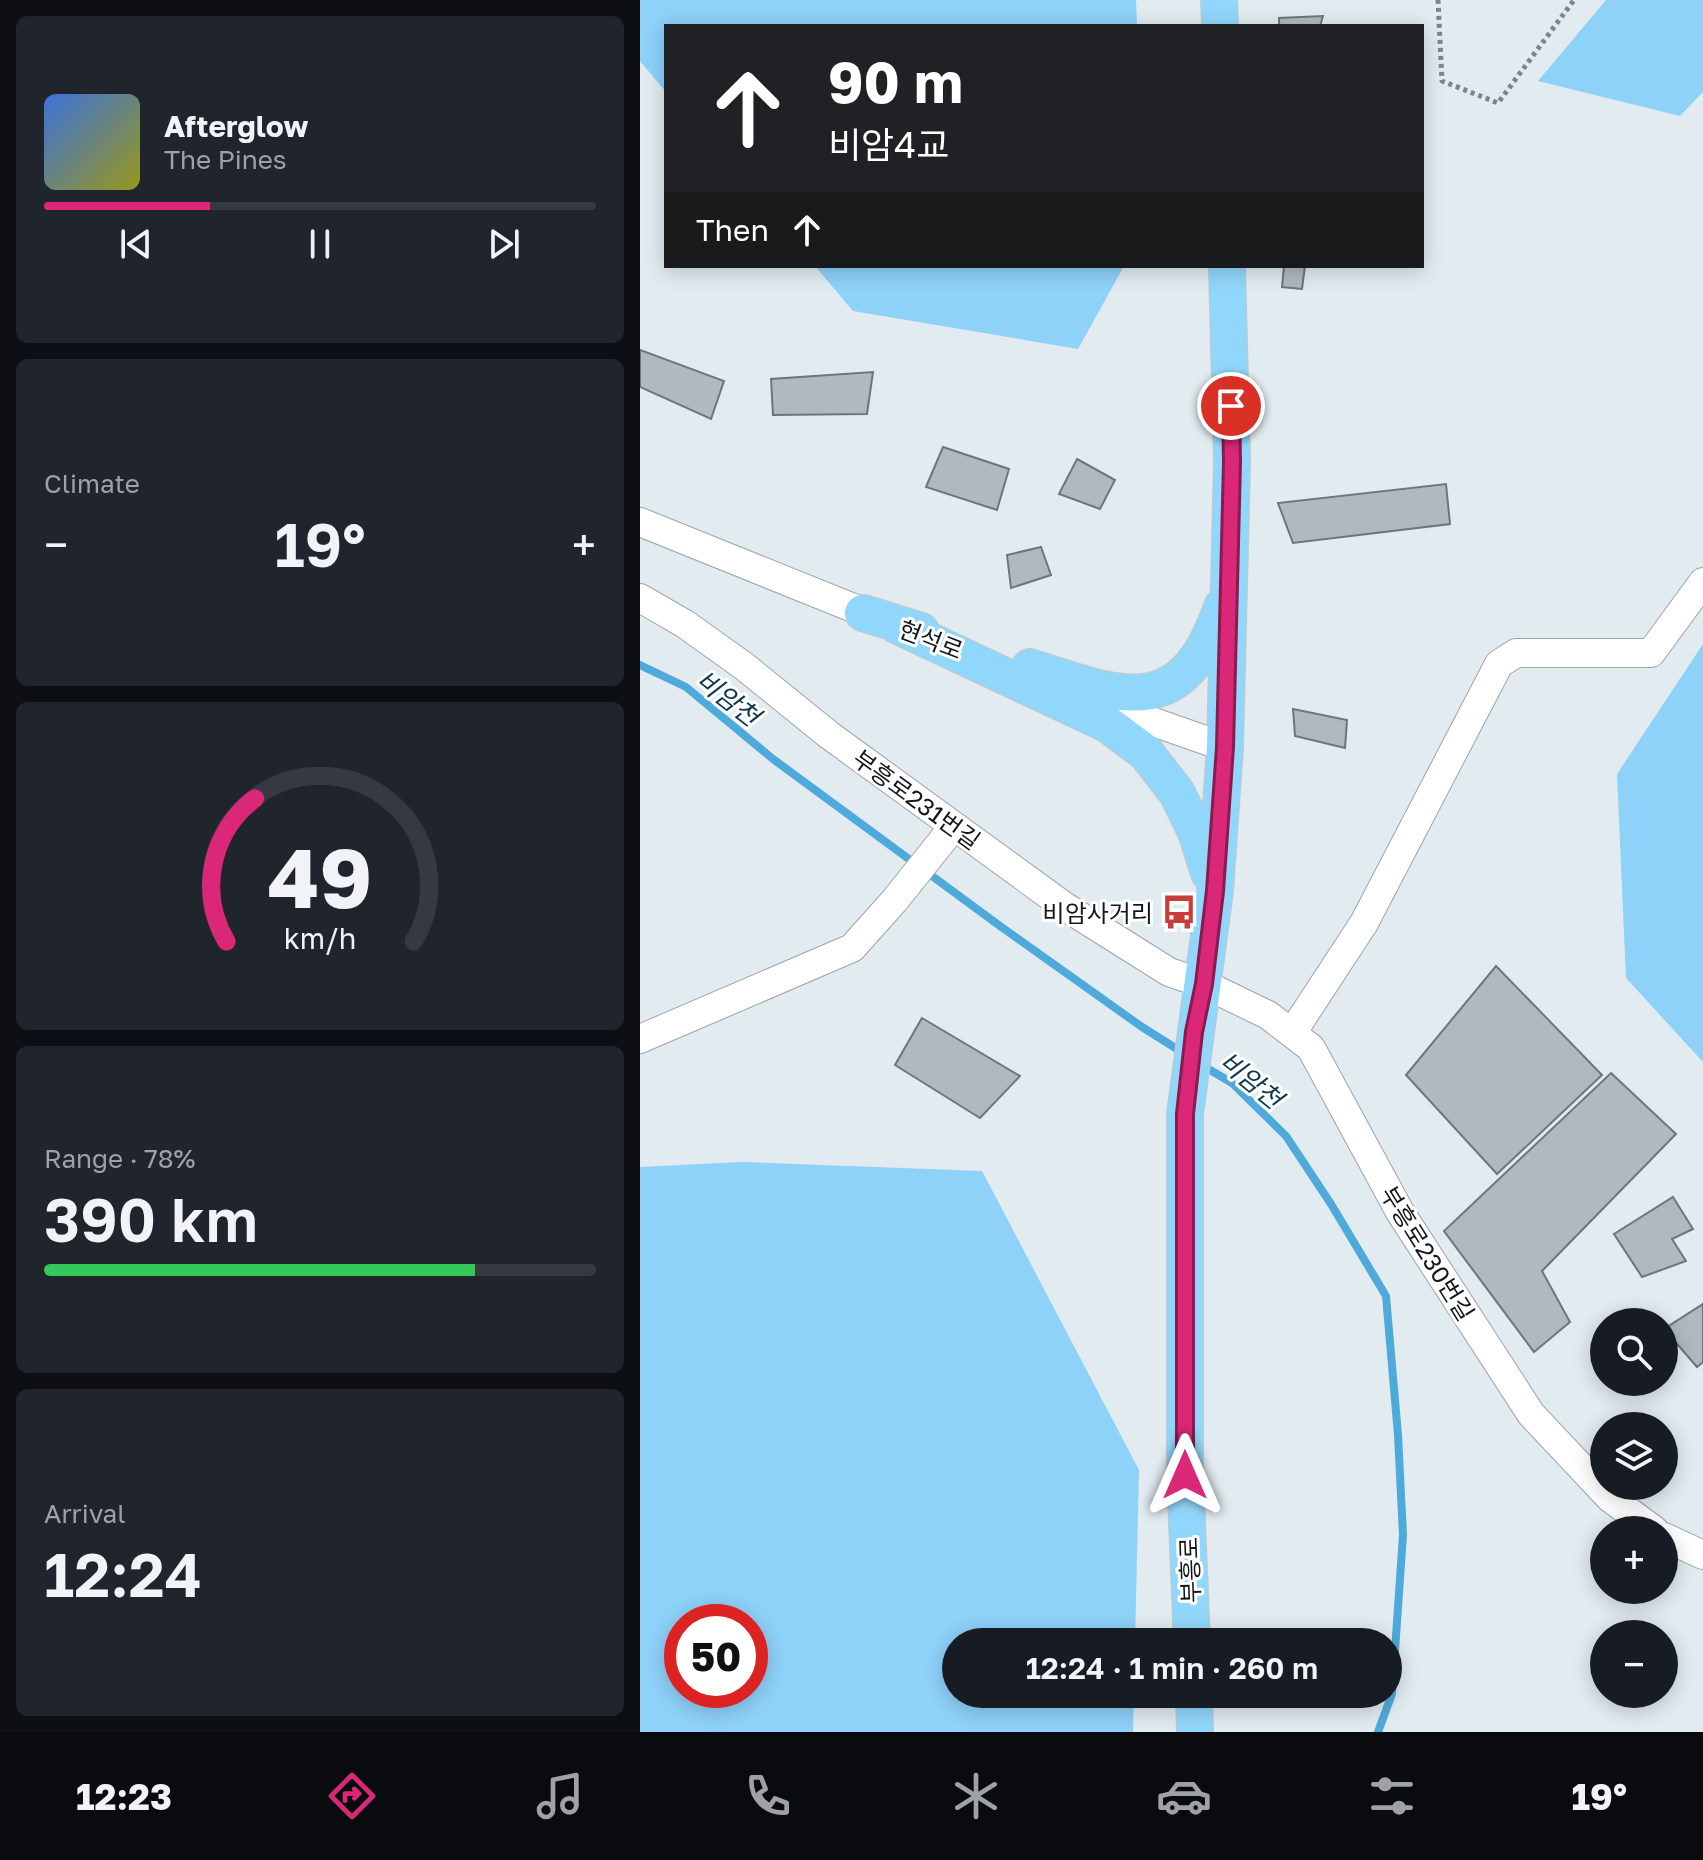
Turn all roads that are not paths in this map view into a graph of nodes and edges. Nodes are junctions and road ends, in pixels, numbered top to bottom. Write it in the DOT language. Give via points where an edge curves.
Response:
graph roads {
  1 [pos="1219,0"];
  2 [pos="1220,24"];
  3 [pos="1227,268"];
  4 [pos="640,522"];
  5 [pos="1703,582"];
  6 [pos="1229,586"];
  7 [pos="640,598"];
  8 [pos="880,619"];
  9 [pos="1225,747"];
  10 [pos="954,826"];
  11 [pos="1215,891"];
  12 [pos="1204,984"];
  13 [pos="1292,1033"];
  14 [pos="640,1039"];
  15 [pos="1635,1516"];
  16 [pos="1678,1543"];
  17 [pos="1703,1555"];
  18 [pos="1191,1628"];
  19 [pos="1194,1708"];
  20 [pos="1195,1732"];
  1 -- 2 [label="main road"];
  3 -- 6 [label="main road"];
  4 -- 8 [label="street, 현석로"];
  5 -- 13 [label="street" via="1651,653 1516,653 1499,664 1364,923"];
  6 -- 8 [label="main road" via="1214,629 1179,679 1129,695"];
  6 -- 9 [label="main road"];
  7 -- 10 [label="street, 부흥로231번길" via="685,624"];
  8 -- 9 [label="street, 현석로"];
  8 -- 11 [label="main road" via="1107,724 1146,753 1177,793"];
  9 -- 11 [label="main road"];
  10 -- 12 [label="street, 부흥로231번길" via="1076,914 1169,972"];
  10 -- 14 [label="street" via="852,948"];
  11 -- 12 [label="main road"];
  12 -- 13 [label="street, 부흥로230번길" via="1268,1015"];
  12 -- 18 [label="main road, 부흥로" via="1185,1114 1185,1475"];
  13 -- 15 [label="street, 부흥로230번길" via="1311,1048 1400,1212 1531,1414 1610,1498"];
  16 -- 17 [label="street"];
  19 -- 20 [label="main road"];
}
